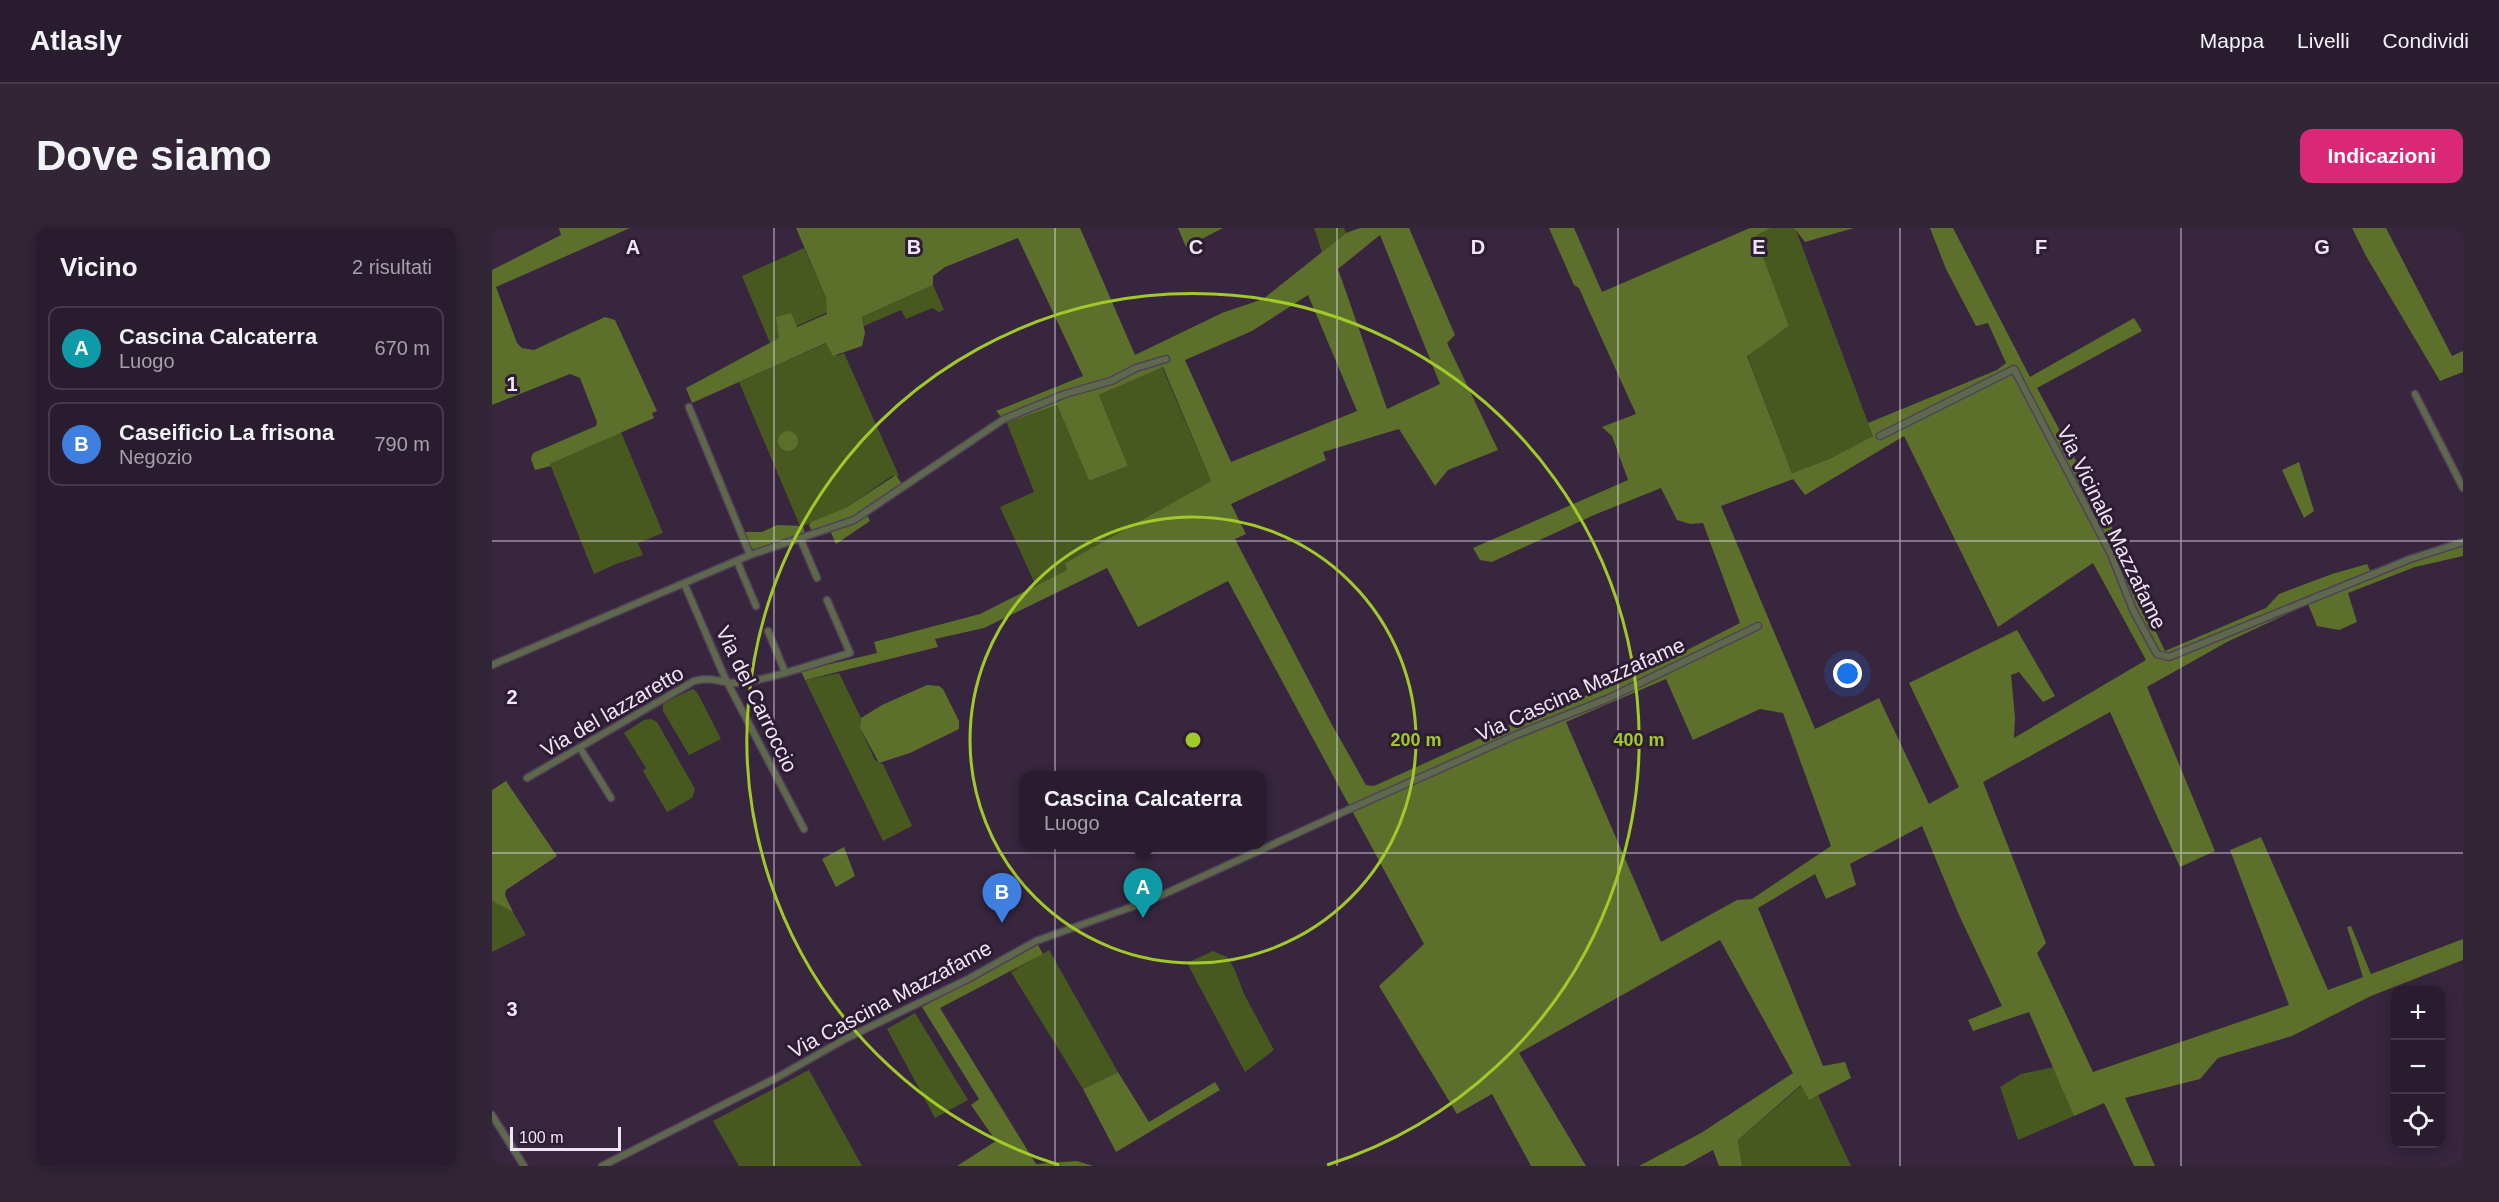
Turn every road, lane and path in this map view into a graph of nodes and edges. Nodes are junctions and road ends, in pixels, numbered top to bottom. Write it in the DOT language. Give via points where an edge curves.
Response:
graph roads {
  1 [pos="1166,359"];
  2 [pos="2415,394"];
  3 [pos="689,407"];
  4 [pos="1880,436"];
  5 [pos="2463,488"];
  6 [pos="800,538"];
  7 [pos="2463,542"];
  8 [pos="750,555"];
  9 [pos="737,561"];
  10 [pos="817,578"];
  11 [pos="684,583"];
  12 [pos="827,600"];
  13 [pos="756,606"];
  14 [pos="1758,626"];
  15 [pos="768,631"];
  16 [pos="492,666"];
  17 [pos="785,672"];
  18 [pos="726,681"];
  19 [pos="580,748"];
  20 [pos="527,778"];
  21 [pos="611,798"];
  22 [pos="804,829"];
  23 [pos="1266,847"];
  24 [pos="1262,849"];
  25 [pos="492,1115"];
  26 [pos="524,1166"];
  27 [pos="602,1166"];
  1 -- 6 [label="street" via="1004,419 858,518"];
  2 -- 5 [label="street"];
  3 -- 8 [label="street"];
  4 -- 7 [label="street, Via Vicinale Mazzafame" via="2014,369 2111,554 2133,610 2157,654 2169,657 2410,559"];
  6 -- 8 [label="street"];
  6 -- 10 [label="street"];
  8 -- 9 [label="street"];
  9 -- 11 [label="street"];
  9 -- 13 [label="street"];
  11 -- 16 [label="street"];
  11 -- 18 [label="street, Via del Carroccio"];
  12 -- 17 [label="street, Via del lazzaretto" via="850,653"];
  14 -- 23 [label="street, Via Cascina Mazzafame" via="1607,699 1516,735"];
  15 -- 17 [label="street"];
  17 -- 18 [label="street, Via del lazzaretto"];
  18 -- 19 [label="street, Via del lazzaretto" via="702,679 683,686"];
  18 -- 22 [label="street, Via del Carroccio"];
  19 -- 20 [label="street, Via del lazzaretto"];
  19 -- 21 [label="street"];
  24 -- 27 [label="street, Via Cascina Mazzafame" via="1151,900 1036,941 968,980 845,1039"];
  25 -- 26 [label="street"];
}
